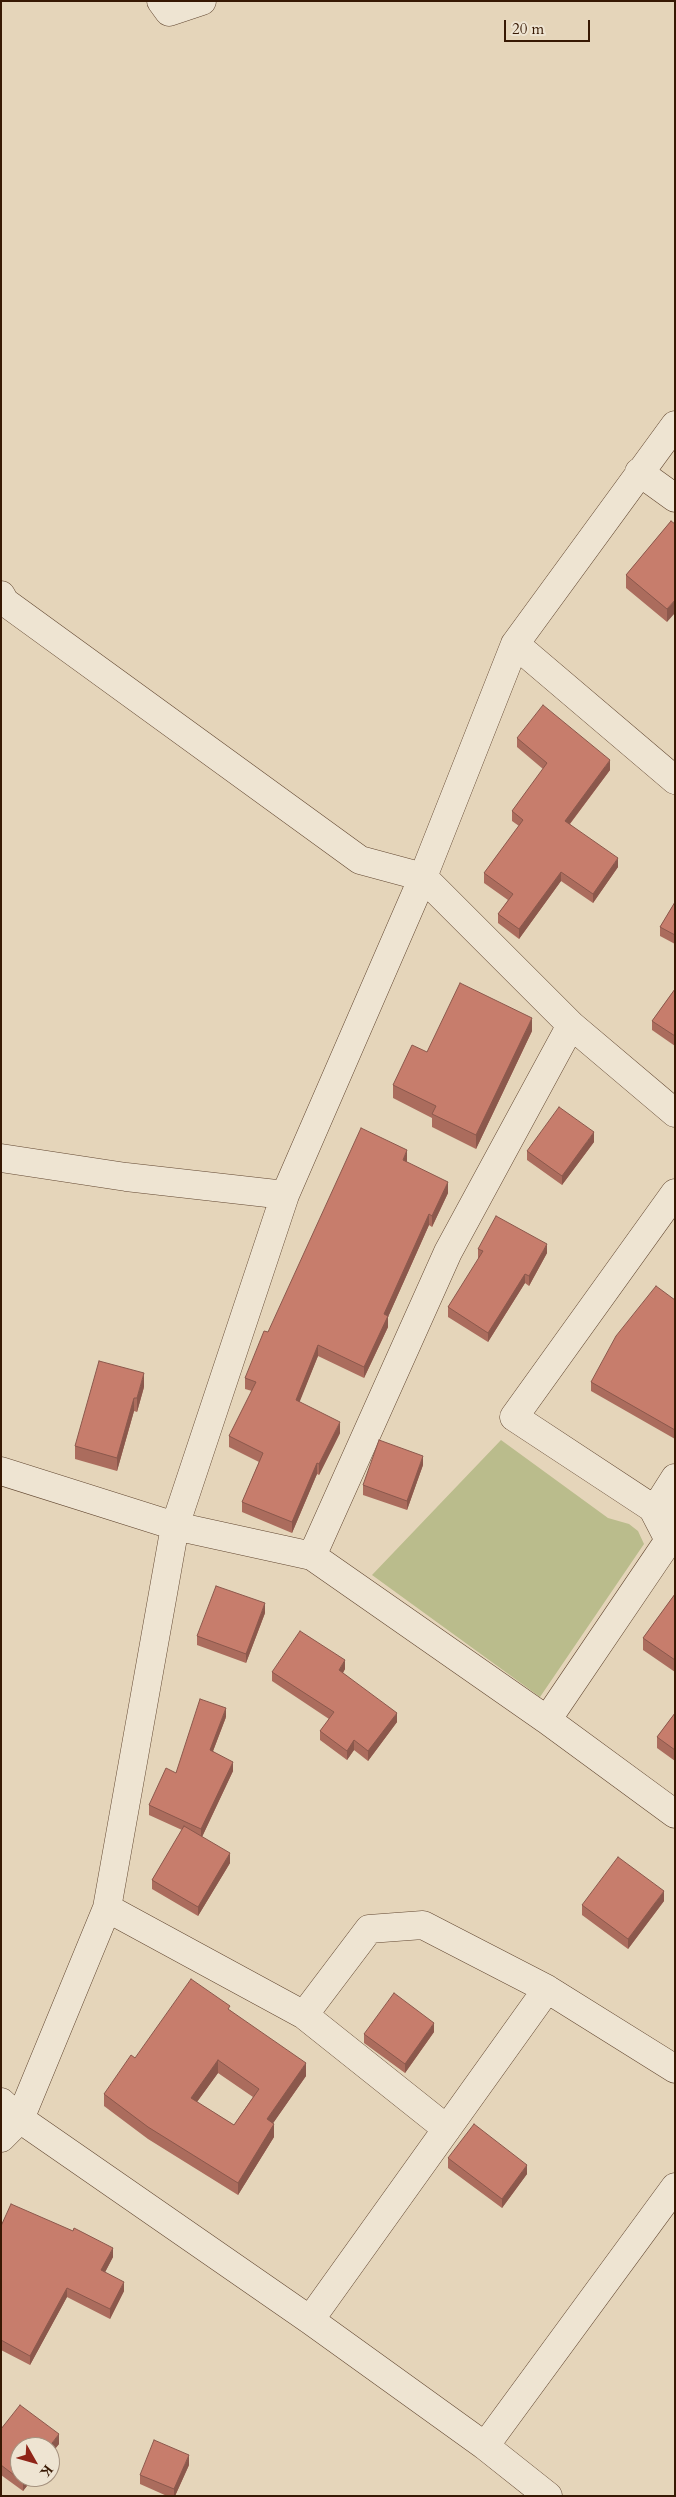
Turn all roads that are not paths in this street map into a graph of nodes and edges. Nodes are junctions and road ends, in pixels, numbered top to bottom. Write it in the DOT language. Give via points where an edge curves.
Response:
graph roads {
  1 [pos="161,1"];
  2 [pos="202,1"];
  3 [pos="675,424"];
  4 [pos="640,472"];
  5 [pos="675,498"];
  6 [pos="1,595"];
  7 [pos="514,644"];
  8 [pos="675,780"];
  9 [pos="424,877"];
  10 [pos="572,1025"];
  11 [pos="675,1113"];
  12 [pos="1,1158"];
  13 [pos="675,1193"];
  14 [pos="285,1195"];
  15 [pos="1,1471"];
  16 [pos="675,1478"];
  17 [pos="664,1517"];
  18 [pos="175,1526"];
  19 [pos="312,1556"];
  20 [pos="547,1720"];
  21 [pos="675,1814"];
  22 [pos="107,1908"];
  23 [pos="548,1989"];
  24 [pos="304,2015"];
  25 [pos="675,2069"];
  26 [pos="11,2111"];
  27 [pos="447,2129"];
  28 [pos="1,2138"];
  29 [pos="675,2187"];
  30 [pos="310,2320"];
  31 [pos="485,2446"];
  32 [pos="548,2496"];
  1 -- 2 [label="street" via="169,12"];
  3 -- 4 [label="street"];
  4 -- 5 [label="street"];
  4 -- 7 [label="street"];
  6 -- 9 [label="street" via="5,602 360,860"];
  7 -- 8 [label="street"];
  7 -- 9 [label="street"];
  9 -- 10 [label="street"];
  9 -- 14 [label="street"];
  10 -- 11 [label="street"];
  10 -- 19 [label="street" via="448,1252"];
  12 -- 14 [label="street" via="126,1177"];
  13 -- 17 [label="street" via="514,1417"];
  14 -- 18 [label="street"];
  15 -- 18 [label="street"];
  16 -- 17 [label="street"];
  17 -- 20 [label="street" via="670,1540"];
  18 -- 19 [label="street"];
  18 -- 22 [label="street"];
  19 -- 20 [label="street"];
  20 -- 21 [label="street"];
  22 -- 24 [label="street"];
  22 -- 26 [label="street"];
  23 -- 24 [label="street" via="423,1925 369,1929"];
  23 -- 25 [label="street"];
  23 -- 27 [label="street"];
  24 -- 27 [label="street"];
  26 -- 28 [label="street"];
  26 -- 30 [label="street"];
  27 -- 30 [label="street"];
  29 -- 31 [label="street"];
  30 -- 31 [label="street"];
  31 -- 32 [label="street"];
}
